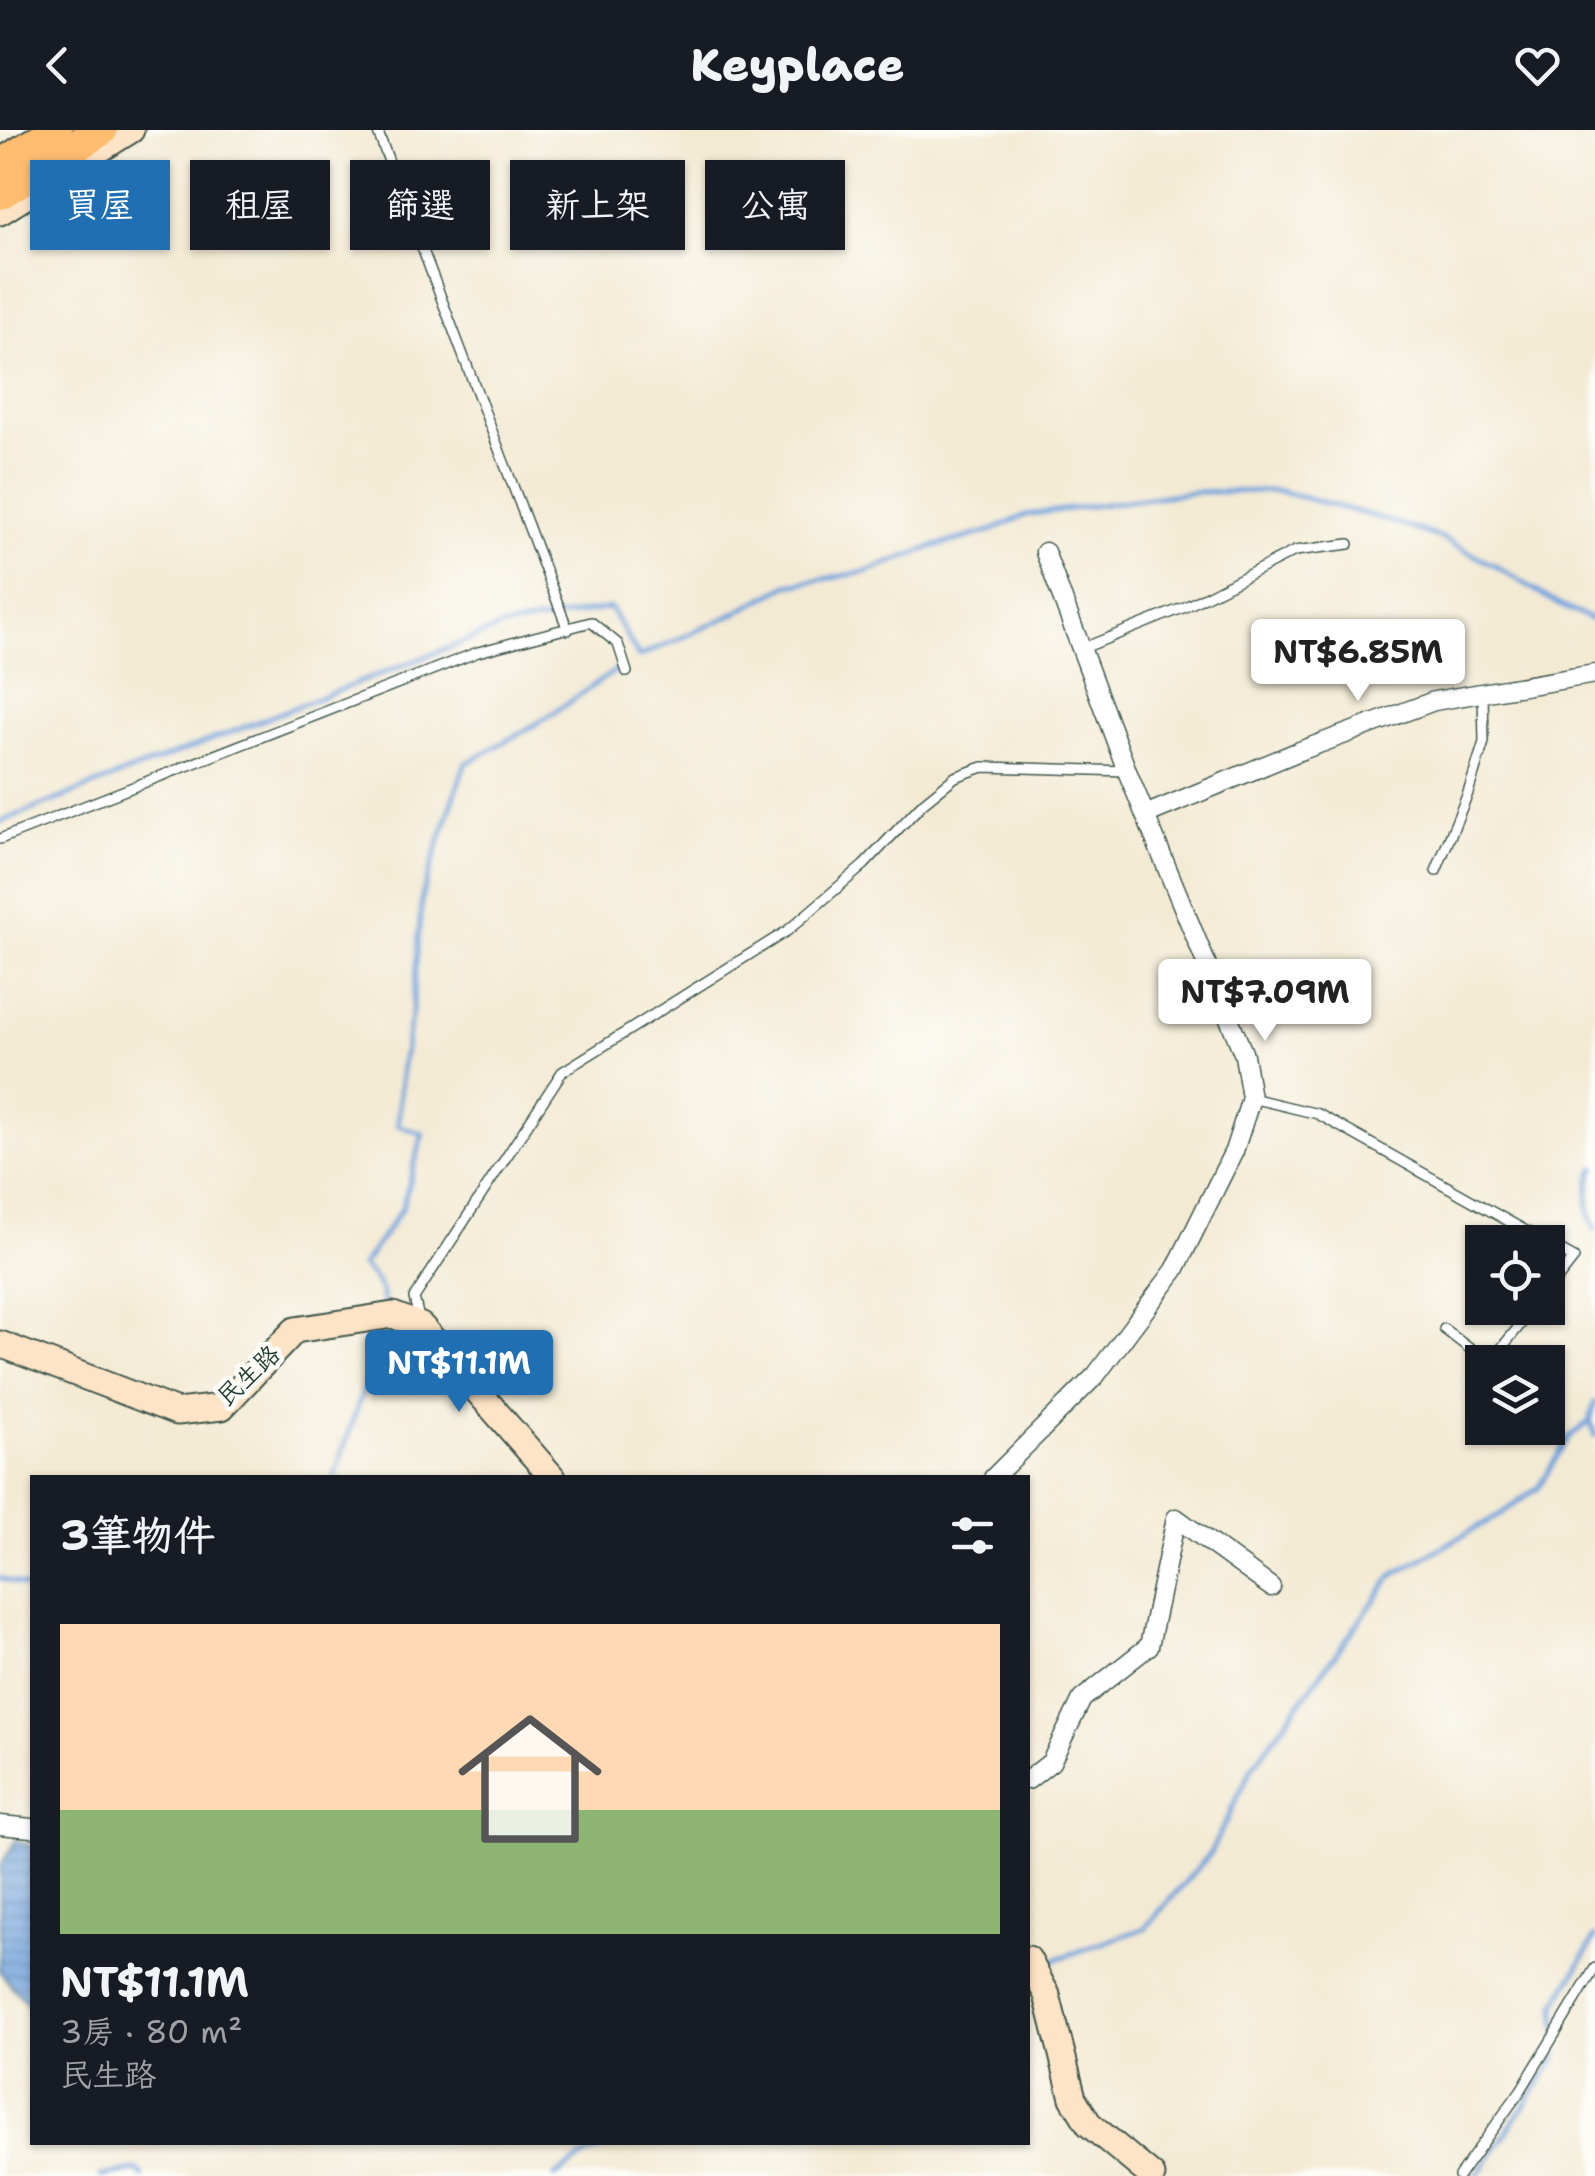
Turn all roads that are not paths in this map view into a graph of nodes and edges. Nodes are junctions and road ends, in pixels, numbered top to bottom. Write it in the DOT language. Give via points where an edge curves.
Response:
graph roads {
  1 [pos="56,130"];
  2 [pos="101,130"];
  3 [pos="131,130"];
  4 [pos="378,130"];
  5 [pos="0,166"];
  6 [pos="0,193"];
  7 [pos="0,212"];
  8 [pos="1350,544"];
  9 [pos="1046,552"];
  10 [pos="568,630"];
  11 [pos="1081,649"];
  12 [pos="627,672"];
  13 [pos="1595,674"];
  14 [pos="1482,692"];
  15 [pos="1127,771"];
  16 [pos="1145,815"];
  17 [pos="0,840"];
  18 [pos="1436,871"];
  19 [pos="1250,1098"];
  20 [pos="1515,1225"];
  21 [pos="1520,1325"];
  22 [pos="421,1326"];
  23 [pos="1444,1329"];
  24 [pos="0,1344"];
  25 [pos="1466,1345"];
  26 [pos="1503,1345"];
  27 [pos="550,1475"];
  28 [pos="997,1475"];
  29 [pos="1272,1587"];
  30 [pos="1030,1778"];
  31 [pos="0,1825"];
  32 [pos="30,1828"];
  33 [pos="1595,1968"];
  34 [pos="1033,1969"];
  35 [pos="1152,2176"];
  36 [pos="1458,2176"];
  1 -- 5 [label="highway"];
  2 -- 6 [label="highway"];
  3 -- 7 [label="street"];
  4 -- 10 [label="lane"];
  8 -- 11 [label="lane" via="1294,551 1185,607"];
  9 -- 11 [label="street"];
  10 -- 12 [label="lane" via="590,622 608,634"];
  10 -- 17 [label="lane" via="478,652"];
  11 -- 15 [label="street"];
  13 -- 14 [label="street"];
  14 -- 16 [label="street" via="1417,707"];
  14 -- 18 [label="lane" via="1484,742"];
  15 -- 16 [label="street"];
  15 -- 22 [label="lane" via="983,767 956,777 787,930 562,1072 414,1298"];
  16 -- 19 [label="street" via="1244,1056"];
  19 -- 20 [label="lane" via="1318,1114"];
  19 -- 28 [label="street" via="1234,1151 1176,1270 1096,1375"];
  21 -- 26 [label="lane"];
  22 -- 24 [label="street, 民生路" via="393,1315 295,1330 222,1407 177,1412"];
  22 -- 27 [label="street, 民生路"];
  23 -- 25 [label="lane"];
  29 -- 30 [label="street" via="1176,1518 1149,1646 1082,1699 1050,1762"];
  31 -- 32 [label="street"];
  33 -- 36 [label="lane" via="1522,2090"];
  34 -- 35 [label="street" via="1048,1995 1074,2098 1090,2124"];
}
